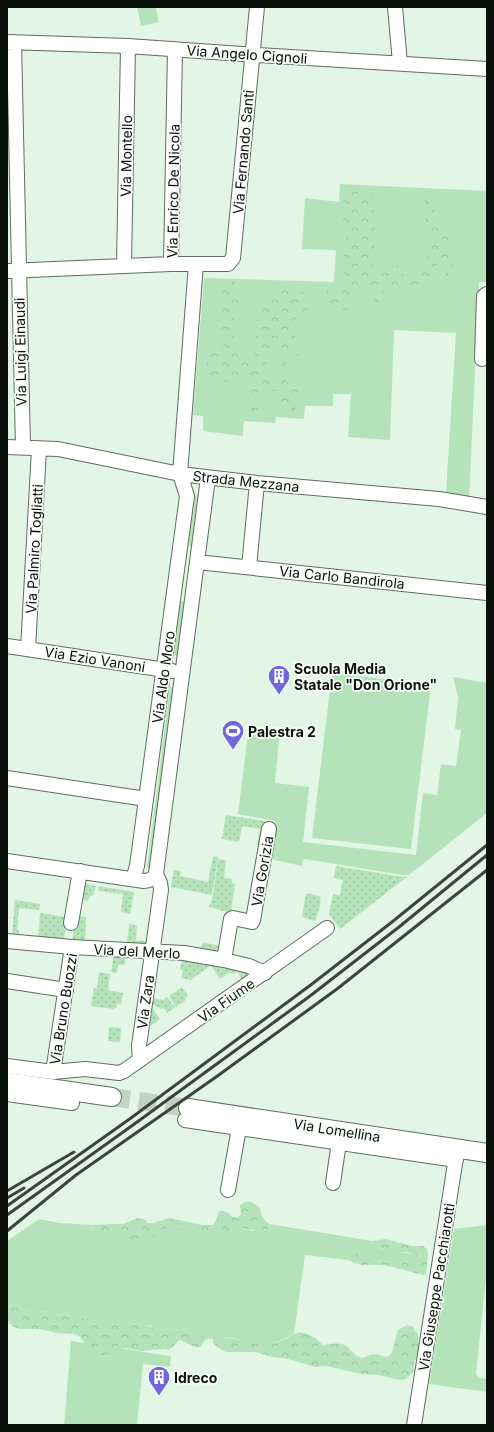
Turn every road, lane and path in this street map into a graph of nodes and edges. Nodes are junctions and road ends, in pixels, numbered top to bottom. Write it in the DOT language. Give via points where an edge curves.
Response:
graph roads {
  1 [pos="257,7"];
  2 [pos="395,7"];
  3 [pos="11,42"];
  4 [pos="128,46"];
  5 [pos="175,49"];
  6 [pos="252,55"];
  7 [pos="400,63"];
  8 [pos="487,69"];
  9 [pos="171,264"];
  10 [pos="196,264"];
  11 [pos="124,266"];
  12 [pos="13,270"];
  13 [pos="487,294"];
  14 [pos="482,359"];
  15 [pos="7,446"];
  16 [pos="22,447"];
  17 [pos="39,449"];
  18 [pos="180,474"];
  19 [pos="208,478"];
  20 [pos="257,483"];
  21 [pos="487,507"];
  22 [pos="197,562"];
  23 [pos="249,567"];
  24 [pos="487,594"];
  25 [pos="7,646"];
  26 [pos="28,649"];
  27 [pos="164,670"];
  28 [pos="182,673"];
  29 [pos="7,778"];
  30 [pos="146,799"];
  31 [pos="269,829"];
  32 [pos="7,861"];
  33 [pos="80,872"];
  34 [pos="156,874"];
  35 [pos="130,879"];
  36 [pos="71,924"];
  37 [pos="327,928"];
  38 [pos="7,941"];
  39 [pos="72,947"];
  40 [pos="152,951"];
  41 [pos="224,960"];
  42 [pos="265,973"];
  43 [pos="7,982"];
  44 [pos="66,990"];
  45 [pos="140,1060"];
  46 [pos="7,1066"];
  47 [pos="53,1072"];
  48 [pos="7,1082"];
  49 [pos="7,1094"];
  50 [pos="112,1097"];
  51 [pos="72,1103"];
  52 [pos="186,1114"];
  53 [pos="239,1128"];
  54 [pos="339,1142"];
  55 [pos="487,1153"];
  56 [pos="457,1154"];
  57 [pos="333,1183"];
  58 [pos="228,1190"];
  59 [pos="414,1425"];
  1 -- 6 [label="street, Via Fernando Santi"];
  2 -- 7 [label="street"];
  3 -- 4 [label="street, Via Angelo Cignoli"];
  3 -- 12 [label="street, Via Luigi Einaudi"];
  4 -- 5 [label="street, Via Angelo Cignoli"];
  4 -- 11 [label="street, Via Montello"];
  5 -- 6 [label="street, Via Angelo Cignoli"];
  5 -- 9 [label="street, Via Enrico De Nicola"];
  6 -- 7 [label="street, Via Angelo Cignoli"];
  6 -- 10 [label="street, Via Fernando Santi" via="233,258 228,264"];
  7 -- 8 [label="street, Via Angelo Cignoli"];
  9 -- 10 [label="street, Via Enrico De Nicola"];
  9 -- 11 [label="street"];
  10 -- 18 [label="street, Via Enrico De Nicola"];
  11 -- 12 [label="street"];
  12 -- 16 [label="street, Via Luigi Einaudi"];
  13 -- 14 [label="street" via="484,296"];
  15 -- 16 [label="street, Strada Mezzana"];
  16 -- 17 [label="street, Strada Mezzana"];
  17 -- 18 [label="street, Strada Mezzana" via="58,449"];
  17 -- 26 [label="street, Via Palmiro Togliatti"];
  18 -- 19 [label="street, Strada Mezzana"];
  18 -- 27 [label="street, Via Aldo Moro" via="187,496"];
  19 -- 20 [label="street, Strada Mezzana"];
  19 -- 22 [label="street, Via Aldo Moro"];
  20 -- 21 [label="street, Strada Mezzana" via="439,499"];
  20 -- 23 [label="street"];
  22 -- 23 [label="street, Via Carlo Bandirola"];
  22 -- 28 [label="street, Via Aldo Moro"];
  23 -- 24 [label="street, Via Carlo Bandirola"];
  25 -- 26 [label="street, Via Ezio Vanoni"];
  26 -- 27 [label="street, Via Ezio Vanoni"];
  27 -- 28 [label="street, Via Ezio Vanoni"];
  27 -- 30 [label="street, Via Aldo Moro"];
  28 -- 34 [label="street, Via Aldo Moro"];
  29 -- 30 [label="street"];
  30 -- 35 [label="street, Via Aldo Moro" via="137,866 134,876"];
  31 -- 41 [label="street, Via Gorizia" via="253,920 252,922 231,918"];
  32 -- 33 [label="street"];
  33 -- 35 [label="street"];
  33 -- 36 [label="street"];
  34 -- 35 [label="street" via="149,881"];
  34 -- 40 [label="street, Via Zara" via="162,890"];
  37 -- 42 [label="street, Via Fiume"];
  38 -- 39 [label="street, Via del Merlo"];
  39 -- 40 [label="street, Via del Merlo"];
  39 -- 44 [label="street, Via Bruno Buozzi"];
  40 -- 41 [label="street, Via del Merlo"];
  40 -- 45 [label="street, Via Zara" via="139,1046"];
  41 -- 42 [label="street, Via del Merlo"];
  42 -- 45 [label="street, Via Fiume"];
  43 -- 44 [label="street"];
  44 -- 47 [label="street, Via Bruno Buozzi"];
  45 -- 47 [label="street, Via Fiume" via="119,1073 85,1069"];
  46 -- 47 [label="street"];
  48 -- 50 [label="main road"];
  49 -- 51 [label="street"];
  52 -- 53 [label="street, Via Lomellina"];
  52 -- 56 [label="main road, Via Lomellina"];
  53 -- 54 [label="street, Via Lomellina"];
  53 -- 58 [label="street"];
  54 -- 56 [label="street, Via Lomellina"];
  54 -- 57 [label="street, Via Lomellina"];
  55 -- 56 [label="main road, Via Lomellina"];
  56 -- 59 [label="street, Via Giuseppe Pacchiarotti"];
}
